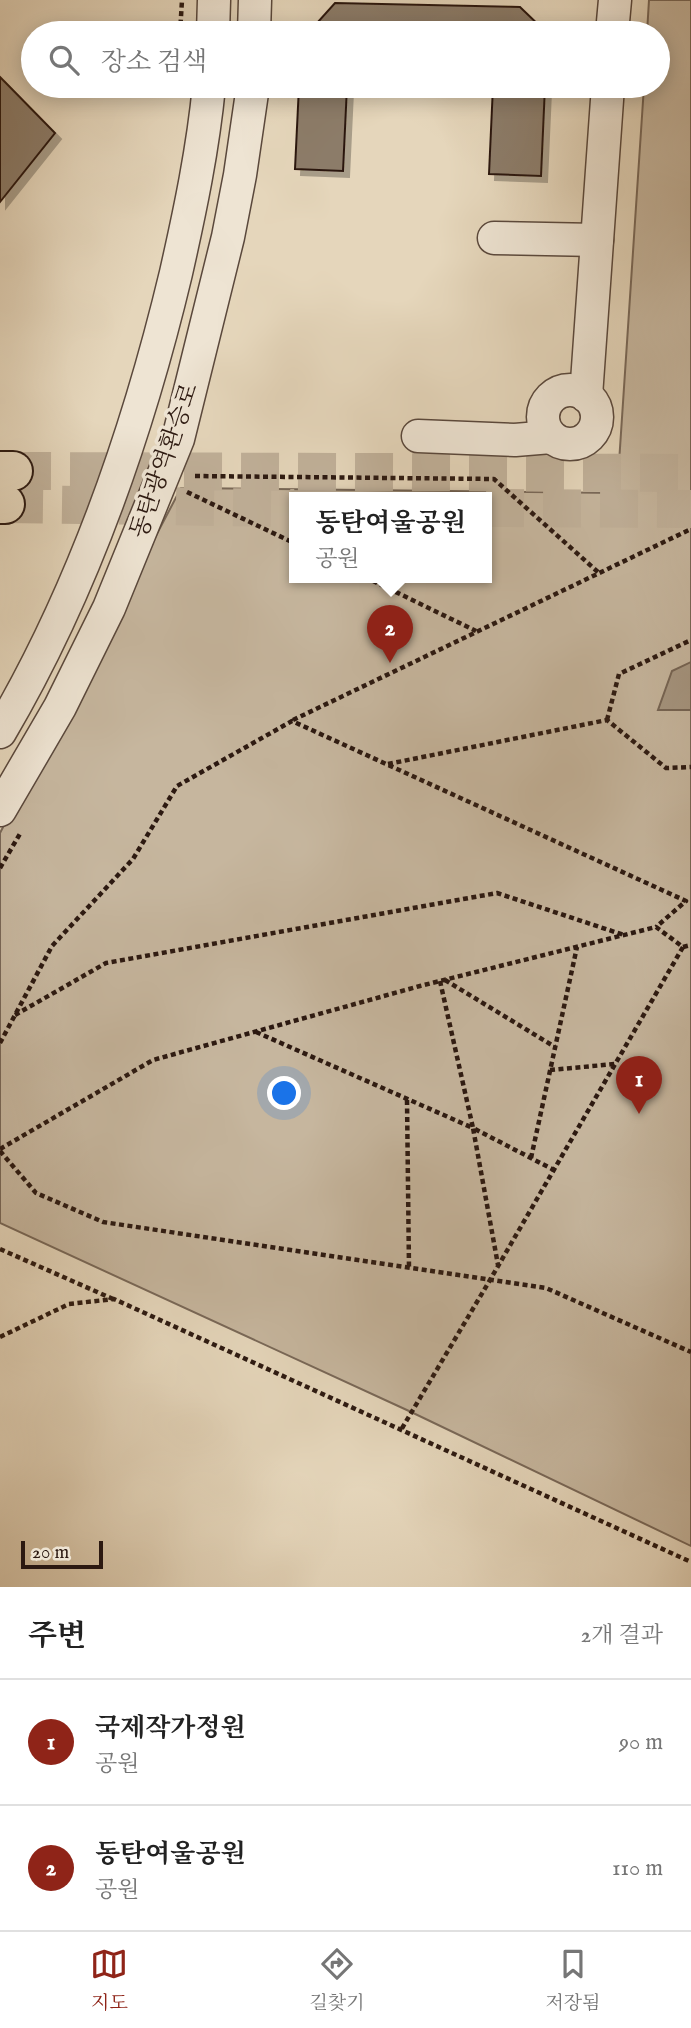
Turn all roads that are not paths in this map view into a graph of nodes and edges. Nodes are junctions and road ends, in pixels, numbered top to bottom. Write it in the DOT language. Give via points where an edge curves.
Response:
graph roads {
  1 [pos="214,0"];
  2 [pos="255,0"];
  3 [pos="615,0"];
  4 [pos="213,21"];
  5 [pos="254,21"];
  6 [pos="613,21"];
  7 [pos="208,98"];
  8 [pos="251,98"];
  9 [pos="607,98"];
  10 [pos="494,238"];
  11 [pos="597,240"];
  12 [pos="586,396"];
  13 [pos="547,425"];
  14 [pos="418,436"];
  15 [pos="0,732"];
  16 [pos="0,810"];
  1 -- 4 [label="street"];
  2 -- 5 [label="street"];
  3 -- 6 [label="street"];
  7 -- 15 [label="street, 동탄광역환승로" via="187,225 124,456 69,596"];
  8 -- 16 [label="street, 동탄광역환승로" via="228,237 178,439 109,608 60,707"];
  9 -- 11 [label="street"];
  10 -- 11 [label="street"];
  11 -- 12 [label="street"];
  12 -- 13 [label="street" via="578,391 559,392 546,405"];
  12 -- 13 [label="street" via="596,412 589,436 574,444 558,442"];
  13 -- 14 [label="street" via="515,440"];
}
